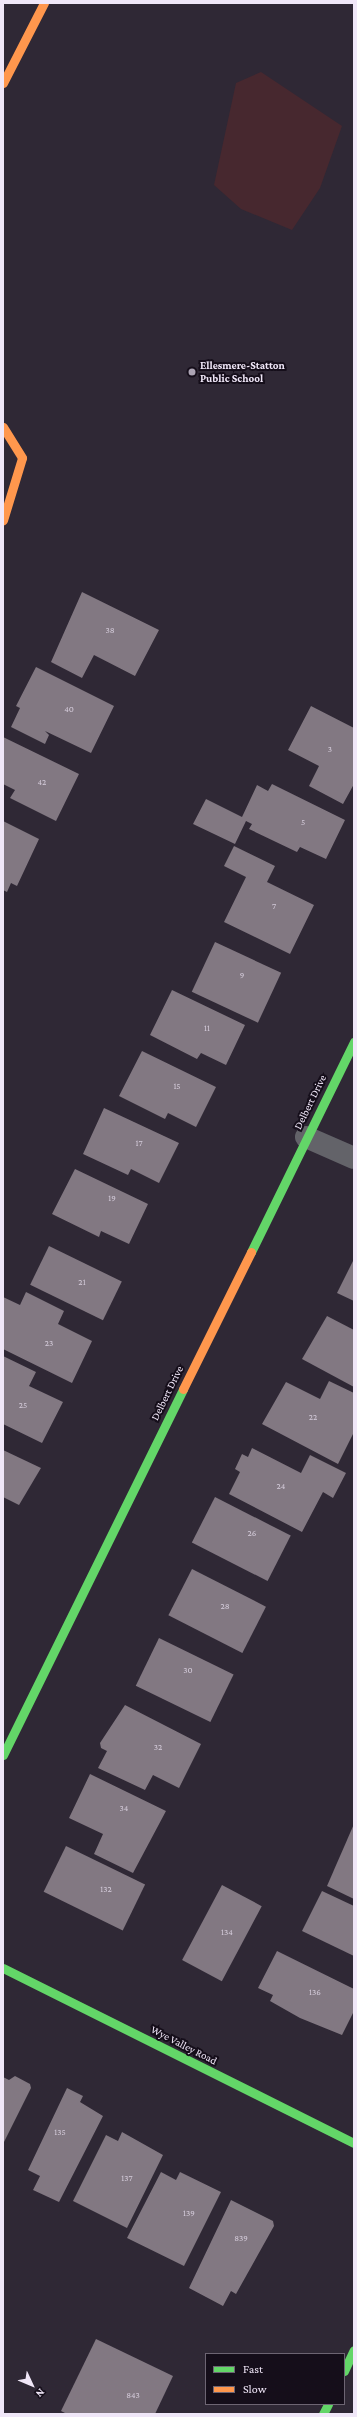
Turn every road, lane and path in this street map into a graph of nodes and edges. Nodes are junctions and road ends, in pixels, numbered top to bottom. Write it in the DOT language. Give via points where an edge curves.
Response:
graph roads {
  1 [pos="44,3"];
  2 [pos="3,83"];
  3 [pos="3,427"];
  4 [pos="3,520"];
  5 [pos="354,1042"];
  6 [pos="306,1137"];
  7 [pos="354,1158"];
  8 [pos="3,1755"];
  9 [pos="3,1968"];
  10 [pos="354,2143"];
  11 [pos="354,2350"];
  12 [pos="345,2369"];
  1 -- 2 [label="street"];
  3 -- 4 [label="street" via="22,458"];
  5 -- 6 [label="street, Delbert Drive"];
  6 -- 7 [label="street"];
  6 -- 8 [label="street, Delbert Drive"];
  9 -- 10 [label="street, Wye Valley Road"];
  11 -- 12 [label="street"];
}
